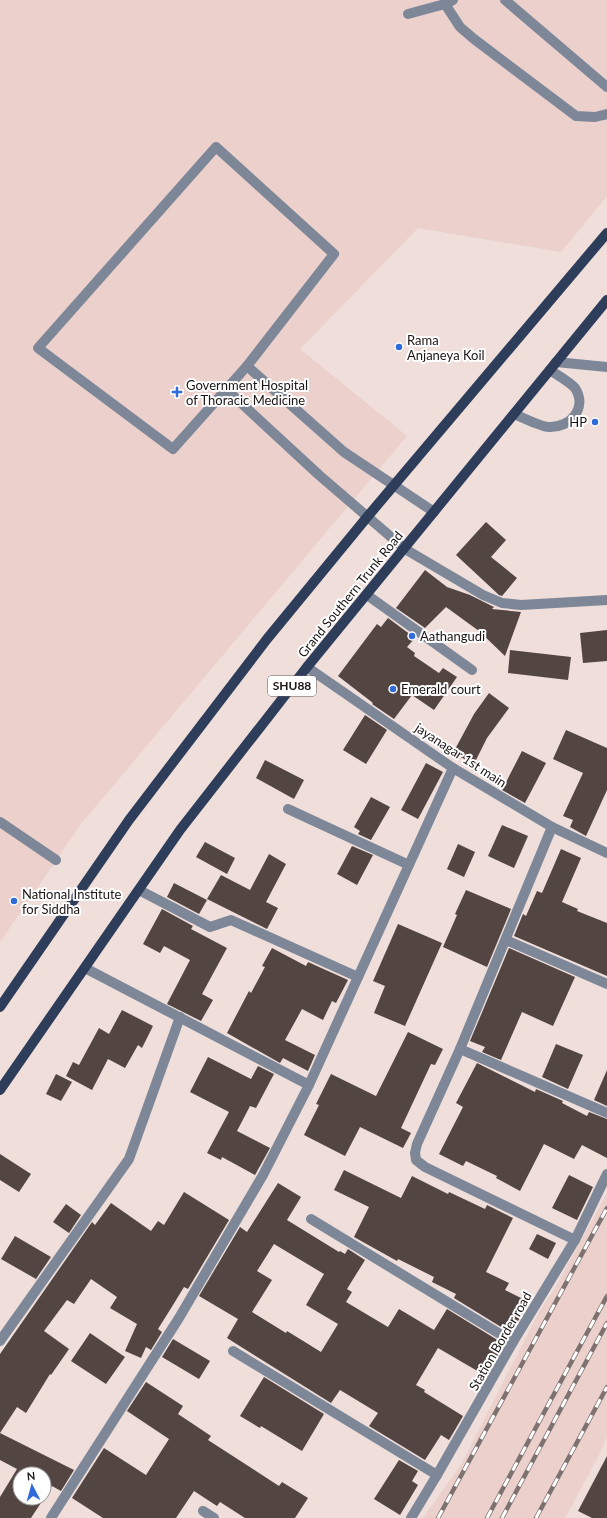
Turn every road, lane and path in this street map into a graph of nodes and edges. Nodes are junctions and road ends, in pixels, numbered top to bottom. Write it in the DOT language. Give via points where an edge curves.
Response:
graph roads {
  1 [pos="505,0"];
  2 [pos="449,2"];
  3 [pos="408,14"];
  4 [pos="607,87"];
  5 [pos="607,114"];
  6 [pos="607,233"];
  7 [pos="607,300"];
  8 [pos="247,366"];
  9 [pos="553,366"];
  10 [pos="607,367"];
  11 [pos="226,390"];
  12 [pos="514,414"];
  13 [pos="394,486"];
  14 [pos="434,512"];
  15 [pos="368,516"];
  16 [pos="405,549"];
  17 [pos="367,595"];
  18 [pos="607,600"];
  19 [pos="307,667"];
  20 [pos="472,670"];
  21 [pos="453,768"];
  22 [pos="288,809"];
  23 [pos="0,822"];
  24 [pos="552,827"];
  25 [pos="607,853"];
  26 [pos="56,860"];
  27 [pos="409,865"];
  28 [pos="139,890"];
  29 [pos="506,940"];
  30 [pos="85,968"];
  31 [pos="358,977"];
  32 [pos="607,984"];
  33 [pos="0,1007"];
  34 [pos="180,1017"];
  35 [pos="460,1049"];
  36 [pos="309,1085"];
  37 [pos="0,1090"];
  38 [pos="607,1113"];
  39 [pos="607,1174"];
  40 [pos="311,1219"];
  41 [pos="575,1240"];
  42 [pos="0,1341"];
  43 [pos="513,1342"];
  44 [pos="233,1351"];
  45 [pos="437,1475"];
  46 [pos="203,1511"];
  47 [pos="51,1518"];
  48 [pos="214,1518"];
  49 [pos="411,1518"];
  1 -- 4 [label="street"];
  2 -- 3 [label="street"];
  2 -- 5 [label="street" via="460,27 576,116 595,117"];
  6 -- 13 [label="main road"];
  7 -- 9 [label="main road, Grand Southern Trunk Road / SHU88"];
  8 -- 11 [label="street"];
  8 -- 11 [label="street" via="334,254 216,146 38,348 173,449"];
  8 -- 13 [label="street" via="344,452"];
  9 -- 10 [label="street"];
  9 -- 12 [label="main road, Grand Southern Trunk Road / SHU88"];
  9 -- 12 [label="street" via="574,388 579,398 580,407 572,419 563,425 548,427"];
  11 -- 15 [label="street"];
  12 -- 14 [label="main road, Grand Southern Trunk Road / SHU88"];
  13 -- 14 [label="street"];
  13 -- 15 [label="main road"];
  14 -- 16 [label="main road, Grand Southern Trunk Road / SHU88"];
  15 -- 16 [label="street"];
  15 -- 33 [label="main road" via="267,639 134,814"];
  16 -- 17 [label="main road, Grand Southern Trunk Road / SHU88"];
  16 -- 18 [label="street" via="483,595 502,603 521,605"];
  17 -- 19 [label="main road, Grand Southern Trunk Road / SHU88"];
  17 -- 20 [label="street"];
  19 -- 21 [label="street, jayanagar 1st main"];
  19 -- 28 [label="main road, Grand Southern Trunk Road / SHU88" via="180,830"];
  21 -- 24 [label="street, jayanagar 1st main"];
  21 -- 27 [label="street"];
  22 -- 27 [label="street"];
  23 -- 26 [label="street"];
  24 -- 25 [label="street, jayanagar 1st main"];
  24 -- 29 [label="street"];
  27 -- 31 [label="street"];
  28 -- 30 [label="main road, Grand Southern Trunk Road / SHU88"];
  28 -- 31 [label="street" via="210,927 231,920"];
  29 -- 32 [label="street"];
  29 -- 35 [label="street"];
  30 -- 34 [label="street"];
  30 -- 37 [label="main road, Grand Southern Trunk Road / SHU88"];
  31 -- 36 [label="street"];
  34 -- 36 [label="street"];
  34 -- 42 [label="street" via="128,1159"];
  35 -- 38 [label="street"];
  35 -- 41 [label="street" via="417,1144 416,1160 425,1167"];
  36 -- 47 [label="street" via="263,1175 183,1311"];
  39 -- 41 [label="street, Station Border road"];
  40 -- 43 [label="street"];
  41 -- 43 [label="street, Station Border road"];
  43 -- 45 [label="street, Station Border road"];
  44 -- 45 [label="street"];
  45 -- 49 [label="street, Station Border road"];
  46 -- 48 [label="street"];
}
